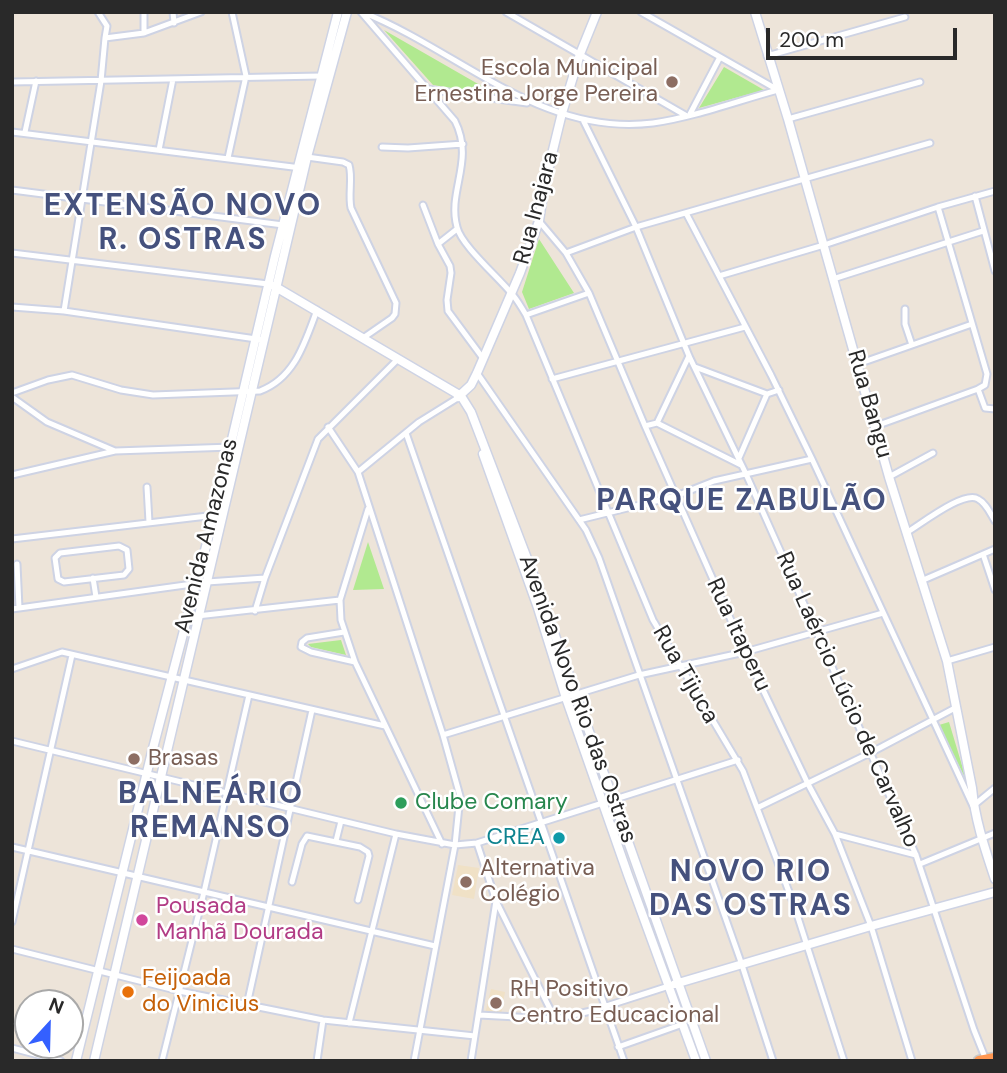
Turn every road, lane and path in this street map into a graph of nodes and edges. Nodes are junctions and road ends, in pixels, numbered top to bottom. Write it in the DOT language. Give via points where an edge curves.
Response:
graph roads {
  1 [pos="97,12"];
  2 [pos="144,12"];
  3 [pos="173,12"];
  4 [pos="201,12"];
  5 [pos="232,12"];
  6 [pos="338,12"];
  7 [pos="347,12"];
  8 [pos="362,12"];
  9 [pos="506,12"];
  10 [pos="597,12"];
  11 [pos="641,12"];
  12 [pos="755,12"];
  13 [pos="905,17"];
  14 [pos="174,23"];
  15 [pos="144,33"];
  16 [pos="105,38"];
  17 [pos="580,54"];
  18 [pos="768,56"];
  19 [pos="720,57"];
  20 [pos="246,76"];
  21 [pos="320,76"];
  22 [pos="173,79"];
  23 [pos="36,81"];
  24 [pos="101,81"];
  25 [pos="12,82"];
  26 [pos="920,82"];
  27 [pos="426,89"];
  28 [pos="778,90"];
  29 [pos="532,104"];
  30 [pos="562,113"];
  31 [pos="688,115"];
  32 [pos="788,119"];
  33 [pos="583,120"];
  34 [pos="12,131"];
  35 [pos="25,132"];
  36 [pos="91,140"];
  37 [pos="930,143"];
  38 [pos="463,144"];
  39 [pos="382,147"];
  40 [pos="159,150"];
  41 [pos="307,157"];
  42 [pos="228,158"];
  43 [pos="301,168"];
  44 [pos="804,179"];
  45 [pos="12,190"];
  46 [pos="995,191"];
  47 [pos="975,196"];
  48 [pos="81,200"];
  49 [pos="423,205"];
  50 [pos="938,207"];
  51 [pos="685,213"];
  52 [pos="539,221"];
  53 [pos="283,225"];
  54 [pos="636,227"];
  55 [pos="457,229"];
  56 [pos="983,231"];
  57 [pos="949,243"];
  58 [pos="438,244"];
  59 [pos="824,246"];
  60 [pos="12,253"];
  61 [pos="566,253"];
  62 [pos="72,260"];
  63 [pos="995,271"];
  64 [pos="719,276"];
  65 [pos="833,279"];
  66 [pos="273,286"];
  67 [pos="512,293"];
  68 [pos="589,293"];
  69 [pos="12,307"];
  70 [pos="905,309"];
  71 [pos="317,310"];
  72 [pos="64,311"];
  73 [pos="526,315"];
  74 [pos="972,324"];
  75 [pos="745,327"];
  76 [pos="363,338"];
  77 [pos="259,339"];
  78 [pos="684,343"];
  79 [pos="912,345"];
  80 [pos="689,356"];
  81 [pos="482,357"];
  82 [pos="398,359"];
  83 [pos="617,360"];
  84 [pos="858,364"];
  85 [pos="695,368"];
  86 [pos="477,373"];
  87 [pos="552,379"];
  88 [pos="978,389"];
  89 [pos="779,390"];
  90 [pos="242,392"];
  91 [pos="252,392"];
  92 [pos="767,394"];
  93 [pos="12,395"];
  94 [pos="458,397"];
  95 [pos="995,409"];
  96 [pos="657,423"];
  97 [pos="645,426"];
  98 [pos="876,426"];
  99 [pos="328,427"];
  100 [pos="405,433"];
  101 [pos="229,447"];
  102 [pos="239,447"];
  103 [pos="115,451"];
  104 [pos="933,453"];
  105 [pos="812,459"];
  106 [pos="740,462"];
  107 [pos="358,472"];
  108 [pos="746,474"];
  109 [pos="12,475"];
  110 [pos="889,477"];
  111 [pos="147,487"];
  112 [pos="676,496"];
  113 [pos="368,509"];
  114 [pos="608,514"];
  115 [pos="218,515"];
  116 [pos="579,520"];
  117 [pos="995,521"];
  118 [pos="149,522"];
  119 [pos="906,533"];
  120 [pos="12,539"];
  121 [pos="995,549"];
  122 [pos="983,554"];
  123 [pos="17,564"];
  124 [pos="93,578"];
  125 [pos="265,578"];
  126 [pos="921,581"];
  127 [pos="207,582"];
  128 [pos="195,583"];
  129 [pos="995,590"];
  130 [pos="96,597"];
  131 [pos="340,600"];
  132 [pos="15,608"];
  133 [pos="255,611"];
  134 [pos="883,614"];
  135 [pos="188,617"];
  136 [pos="198,617"];
  137 [pos="344,632"];
  138 [pos="816,632"];
  139 [pos="995,647"];
  140 [pos="746,652"];
  141 [pos="72,655"];
  142 [pos="947,661"];
  143 [pos="355,662"];
  144 [pos="679,666"];
  145 [pos="12,669"];
  146 [pos="639,676"];
  147 [pos="172,677"];
  148 [pos="184,680"];
  149 [pos="249,695"];
  150 [pos="576,695"];
  151 [pos="566,698"];
  152 [pos="955,708"];
  153 [pos="312,710"];
  154 [pos="505,718"];
  155 [pos="932,719"];
  156 [pos="385,726"];
  157 [pos="443,735"];
  158 [pos="12,741"];
  159 [pos="52,751"];
  160 [pos="872,752"];
  161 [pos="738,761"];
  162 [pos="147,775"];
  163 [pos="160,778"];
  164 [pos="676,779"];
  165 [pos="808,784"];
  166 [pos="995,788"];
  167 [pos="228,794"];
  168 [pos="608,801"];
  169 [pos="974,806"];
  170 [pos="290,808"];
  171 [pos="757,808"];
  172 [pos="341,821"];
  173 [pos="541,822"];
  174 [pos="995,832"];
  175 [pos="396,834"];
  176 [pos="835,834"];
  177 [pos="981,837"];
  178 [pos="336,841"];
  179 [pos="477,843"];
  180 [pos="442,844"];
  181 [pos="455,845"];
  182 [pos="12,847"];
  183 [pos="28,850"];
  184 [pos="916,855"];
  185 [pos="920,864"];
  186 [pos="123,872"];
  187 [pos="138,875"];
  188 [pos="995,879"];
  189 [pos="292,882"];
  190 [pos="204,892"];
  191 [pos="995,892"];
  192 [pos="358,900"];
  193 [pos="496,901"];
  194 [pos="268,908"];
  195 [pos="934,908"];
  196 [pos="12,922"];
  197 [pos="871,926"];
  198 [pos="371,930"];
  199 [pos="807,944"];
  200 [pos="435,946"];
  201 [pos="12,949"];
  202 [pos="742,965"];
  203 [pos="98,971"];
  204 [pos="116,975"];
  205 [pos="679,983"];
  206 [pos="669,986"];
  207 [pos="179,991"];
  208 [pos="247,1006"];
  209 [pos="604,1006"];
  210 [pos="479,1015"];
  211 [pos="555,1019"];
  212 [pos="323,1020"];
  213 [pos="349,1023"];
  214 [pos="683,1024"];
  215 [pos="420,1030"];
  216 [pos="475,1035"];
  217 [pos="618,1047"];
  218 [pos="12,1048"];
  219 [pos="986,1060"];
  220 [pos="61,1061"];
  221 [pos="76,1061"];
  222 [pos="94,1061"];
  223 [pos="162,1061"];
  224 [pos="317,1061"];
  225 [pos="414,1061"];
  226 [pos="471,1061"];
  227 [pos="624,1061"];
  228 [pos="696,1061"];
  229 [pos="706,1061"];
  230 [pos="773,1061"];
  231 [pos="844,1061"];
  232 [pos="912,1061"];
  1 -- 16 [label="street" via="107,26"];
  2 -- 15 [label="street"];
  3 -- 14 [label="street"];
  4 -- 14 [label="street"];
  5 -- 20 [label="street"];
  6 -- 21 [label="street, Avenida Amazonas"];
  7 -- 41 [label="street, Avenida Amazonas"];
  8 -- 27 [label="street"];
  8 -- 29 [label="street"];
  9 -- 17 [label="street"];
  10 -- 17 [label="street, Rua Inajara"];
  11 -- 19 [label="street"];
  12 -- 18 [label="street, Rua Bangu"];
  13 -- 18 [label="street"];
  14 -- 15 [label="street"];
  15 -- 16 [label="street"];
  16 -- 24 [label="street"];
  17 -- 30 [label="street, Rua Inajara"];
  17 -- 31 [label="street"];
  18 -- 28 [label="street, Rua Bangu"];
  19 -- 28 [label="street"];
  19 -- 31 [label="street"];
  20 -- 21 [label="street"];
  20 -- 22 [label="street"];
  20 -- 42 [label="street"];
  21 -- 43 [label="street, Avenida Amazonas"];
  22 -- 24 [label="street"];
  22 -- 40 [label="street"];
  23 -- 24 [label="street"];
  23 -- 25 [label="street"];
  23 -- 35 [label="street"];
  24 -- 36 [label="street"];
  26 -- 32 [label="street"];
  27 -- 29 [label="street"];
  27 -- 38 [label="street" via="455,121"];
  28 -- 31 [label="street"];
  28 -- 32 [label="street, Rua Bangu"];
  29 -- 30 [label="street"];
  30 -- 33 [label="street"];
  30 -- 52 [label="street, Rua Inajara"];
  31 -- 33 [label="street" via="655,123"];
  32 -- 44 [label="street, Rua Bangu"];
  33 -- 54 [label="street, Rua Laércio Lúcio de Carvalho"];
  34 -- 35 [label="street"];
  35 -- 36 [label="street"];
  36 -- 40 [label="street"];
  36 -- 48 [label="street"];
  37 -- 44 [label="street"];
  38 -- 39 [label="street"];
  38 -- 55 [label="street"];
  40 -- 42 [label="street"];
  41 -- 43 [label="street, Avenida Amazonas"];
  41 -- 76 [label="street" via="349,165 351,208 394,297 397,308 392,318"];
  42 -- 43 [label="street"];
  43 -- 53 [label="street, Avenida Amazonas"];
  43 -- 66 [label="street, Avenida Amazonas"];
  44 -- 51 [label="street"];
  44 -- 59 [label="street, Rua Bangu"];
  45 -- 48 [label="street"];
  46 -- 47 [label="street"];
  47 -- 50 [label="street"];
  47 -- 56 [label="street"];
  48 -- 53 [label="street"];
  48 -- 62 [label="street"];
  49 -- 58 [label="street"];
  50 -- 57 [label="street"];
  50 -- 59 [label="street"];
  51 -- 54 [label="street"];
  51 -- 64 [label="street"];
  52 -- 61 [label="street, Rua Itaperu"];
  52 -- 67 [label="street, Rua Inajara"];
  53 -- 66 [label="street, Avenida Amazonas"];
  54 -- 61 [label="street"];
  54 -- 78 [label="street, Rua Laércio Lúcio de Carvalho"];
  55 -- 58 [label="street"];
  55 -- 67 [label="street, Rua Tijuca"];
  56 -- 57 [label="street"];
  56 -- 63 [label="street"];
  57 -- 65 [label="street"];
  57 -- 74 [label="street"];
  58 -- 81 [label="street" via="451,273 448,311"];
  59 -- 64 [label="street"];
  59 -- 65 [label="street, Rua Bangu"];
  60 -- 62 [label="street"];
  61 -- 68 [label="street, Rua Itaperu"];
  62 -- 66 [label="street"];
  62 -- 72 [label="street"];
  64 -- 75 [label="street"];
  65 -- 84 [label="street, Rua Bangu"];
  66 -- 71 [label="street, Avenida Novo Rio das Ostras"];
  66 -- 77 [label="street, Avenida Amazonas"];
  67 -- 73 [label="street, Rua Tijuca"];
  67 -- 81 [label="street, Rua Inajara"];
  68 -- 73 [label="street"];
  68 -- 83 [label="street, Rua Itaperu"];
  69 -- 72 [label="street"];
  70 -- 79 [label="street"];
  71 -- 76 [label="street, Avenida Novo Rio das Ostras"];
  71 -- 91 [label="street" via="294,366 270,388"];
  72 -- 77 [label="street"];
  73 -- 87 [label="street, Rua Tijuca"];
  74 -- 79 [label="street"];
  74 -- 88 [label="street" via="987,374 985,385"];
  75 -- 78 [label="street"];
  75 -- 89 [label="street"];
  76 -- 82 [label="street, Avenida Novo Rio das Ostras"];
  77 -- 90 [label="street, Avenida Amazonas"];
  77 -- 91 [label="street, Avenida Amazonas"];
  78 -- 80 [label="street, Rua Laércio Lúcio de Carvalho"];
  78 -- 83 [label="street"];
  79 -- 84 [label="street"];
  80 -- 85 [label="street, Rua Laércio Lúcio de Carvalho"];
  80 -- 96 [label="street"];
  81 -- 86 [label="street, Rua Inajara"];
  82 -- 94 [label="street, Avenida Novo Rio das Ostras"];
  82 -- 99 [label="street"];
  83 -- 87 [label="street"];
  83 -- 97 [label="street, Rua Itaperu"];
  84 -- 98 [label="street, Rua Bangu"];
  85 -- 92 [label="street"];
  85 -- 106 [label="street, Rua Laércio Lúcio de Carvalho"];
  86 -- 94 [label="street, Rua Inajara"];
  86 -- 116 [label="street"];
  87 -- 114 [label="street, Rua Tijuca"];
  88 -- 95 [label="street" via="985,408"];
  88 -- 98 [label="street"];
  89 -- 92 [label="street"];
  89 -- 105 [label="street"];
  90 -- 91 [label="street"];
  90 -- 93 [label="street" via="153,396 72,376"];
  90 -- 101 [label="street, Avenida Amazonas"];
  91 -- 102 [label="street, Avenida Amazonas"];
  92 -- 106 [label="street"];
  93 -- 103 [label="street" via="47,422"];
  94 -- 100 [label="street"];
  94 -- 150 [label="street, Avenida Novo Rio das Ostras" via="477,424"];
  94 -- 151 [label="street, Avenida Novo Rio das Ostras" via="472,422"];
  96 -- 97 [label="street"];
  96 -- 106 [label="street"];
  97 -- 112 [label="street, Rua Itaperu"];
  98 -- 110 [label="street, Rua Bangu"];
  99 -- 107 [label="street"];
  99 -- 125 [label="street" via="305,468"];
  100 -- 107 [label="street"];
  100 -- 154 [label="street"];
  101 -- 102 [label="street"];
  101 -- 103 [label="street"];
  101 -- 115 [label="street, Avenida Amazonas"];
  102 -- 115 [label="street, Avenida Amazonas"];
  103 -- 109 [label="street"];
  104 -- 110 [label="street"];
  105 -- 108 [label="street"];
  105 -- 134 [label="street"];
  106 -- 108 [label="street, Rua Laércio Lúcio de Carvalho"];
  107 -- 113 [label="street"];
  108 -- 112 [label="street" via="695,486"];
  108 -- 138 [label="street, Rua Laércio Lúcio de Carvalho"];
  110 -- 119 [label="street, Rua Bangu"];
  111 -- 118 [label="street"];
  112 -- 114 [label="street"];
  112 -- 140 [label="street, Rua Itaperu"];
  113 -- 131 [label="street"];
  113 -- 157 [label="street"];
  114 -- 116 [label="street"];
  114 -- 144 [label="street, Rua Tijuca" via="653,620"];
  115 -- 118 [label="street"];
  115 -- 127 [label="street, Avenida Amazonas"];
  115 -- 128 [label="street, Avenida Amazonas"];
  116 -- 146 [label="street" via="599,558"];
  117 -- 119 [label="street" via="983,503 970,496"];
  118 -- 120 [label="street"];
  119 -- 126 [label="street, Rua Bangu"];
  121 -- 122 [label="street"];
  122 -- 126 [label="street"];
  122 -- 129 [label="street"];
  123 -- 132 [label="street"];
  124 -- 124 [label="street" via="58,579 57,555 127,550 128,573"];
  124 -- 130 [label="street"];
  125 -- 127 [label="street"];
  125 -- 133 [label="street"];
  126 -- 142 [label="street, Rua Bangu"];
  127 -- 128 [label="street"];
  127 -- 136 [label="street, Avenida Amazonas"];
  128 -- 130 [label="street"];
  128 -- 135 [label="street, Avenida Amazonas"];
  130 -- 132 [label="street"];
  131 -- 133 [label="street"];
  131 -- 137 [label="street"];
  133 -- 136 [label="street"];
  134 -- 138 [label="street"];
  134 -- 155 [label="street"];
  135 -- 136 [label="street"];
  135 -- 147 [label="street, Avenida Amazonas"];
  136 -- 148 [label="street, Avenida Amazonas"];
  137 -- 143 [label="street"];
  137 -- 143 [label="street" via="307,638 301,647"];
  138 -- 140 [label="street"];
  138 -- 160 [label="street, Rua Laércio Lúcio de Carvalho"];
  139 -- 142 [label="street"];
  140 -- 144 [label="street"];
  140 -- 165 [label="street, Rua Itaperu"];
  141 -- 145 [label="street" via="62,652"];
  141 -- 147 [label="street"];
  141 -- 159 [label="street"];
  142 -- 152 [label="street, Rua Bangu"];
  143 -- 156 [label="street"];
  144 -- 146 [label="street"];
  144 -- 161 [label="street, Rua Tijuca"];
  146 -- 150 [label="street"];
  146 -- 164 [label="street"];
  147 -- 148 [label="street"];
  147 -- 162 [label="street, Avenida Amazonas"];
  148 -- 149 [label="street"];
  148 -- 163 [label="street, Avenida Amazonas"];
  149 -- 153 [label="street"];
  149 -- 167 [label="street"];
  150 -- 151 [label="street"];
  150 -- 168 [label="street, Avenida Novo Rio das Ostras"];
  151 -- 154 [label="street"];
  151 -- 168 [label="street, Avenida Novo Rio das Ostras"];
  152 -- 155 [label="street"];
  152 -- 169 [label="street, Rua Bangu"];
  153 -- 156 [label="street"];
  153 -- 170 [label="street"];
  154 -- 157 [label="street"];
  154 -- 173 [label="street"];
  155 -- 160 [label="street"];
  155 -- 169 [label="street"];
  156 -- 180 [label="street"];
  157 -- 181 [label="street" via="460,796"];
  158 -- 159 [label="street"];
  159 -- 162 [label="street"];
  159 -- 183 [label="street"];
  160 -- 165 [label="street"];
  160 -- 184 [label="street, Rua Laércio Lúcio de Carvalho"];
  161 -- 164 [label="street"];
  161 -- 171 [label="street, Rua Tijuca"];
  162 -- 163 [label="street"];
  162 -- 186 [label="street, Avenida Amazonas"];
  163 -- 167 [label="street"];
  163 -- 187 [label="street, Avenida Amazonas"];
  164 -- 168 [label="street"];
  164 -- 202 [label="street"];
  165 -- 171 [label="street"];
  165 -- 176 [label="street, Rua Itaperu"];
  166 -- 169 [label="street"];
  167 -- 170 [label="street"];
  167 -- 190 [label="street"];
  168 -- 173 [label="street"];
  168 -- 205 [label="street, Avenida Novo Rio das Ostras"];
  168 -- 206 [label="street, Avenida Novo Rio das Ostras"];
  169 -- 177 [label="street, Rua Bangu"];
  170 -- 172 [label="street"];
  170 -- 194 [label="street"];
  171 -- 199 [label="street, Rua Tijuca"];
  172 -- 175 [label="street"];
  172 -- 178 [label="street"];
  173 -- 179 [label="street"];
  173 -- 209 [label="street"];
  174 -- 177 [label="street"];
  175 -- 180 [label="street"];
  175 -- 198 [label="street"];
  176 -- 184 [label="street"];
  176 -- 197 [label="street, Rua Itaperu"];
  177 -- 185 [label="street"];
  177 -- 188 [label="street, Rua Bangu"];
  178 -- 189 [label="street" via="304,838"];
  178 -- 192 [label="street" via="368,852"];
  179 -- 181 [label="street"];
  179 -- 193 [label="street"];
  180 -- 181 [label="street"];
  181 -- 200 [label="street"];
  182 -- 183 [label="street"];
  183 -- 186 [label="street"];
  183 -- 196 [label="street"];
  184 -- 185 [label="street, Rua Laércio Lúcio de Carvalho"];
  185 -- 195 [label="street, Rua Laércio Lúcio de Carvalho"];
  186 -- 187 [label="street"];
  186 -- 203 [label="street, Avenida Amazonas"];
  187 -- 190 [label="street"];
  187 -- 204 [label="street, Avenida Amazonas"];
  190 -- 194 [label="street"];
  190 -- 207 [label="street"];
  191 -- 195 [label="street"];
  193 -- 210 [label="street"];
  193 -- 211 [label="street"];
  194 -- 198 [label="street"];
  194 -- 208 [label="street"];
  195 -- 197 [label="street"];
  195 -- 219 [label="street, Rua Laércio Lúcio de Carvalho"];
  197 -- 199 [label="street"];
  197 -- 232 [label="street, Rua Itaperu"];
  198 -- 200 [label="street"];
  198 -- 213 [label="street"];
  199 -- 202 [label="street"];
  199 -- 231 [label="street, Rua Tijuca"];
  200 -- 215 [label="street"];
  201 -- 203 [label="street"];
  202 -- 205 [label="street"];
  202 -- 230 [label="street"];
  203 -- 204 [label="street"];
  203 -- 221 [label="street, Avenida Amazonas"];
  204 -- 207 [label="street"];
  204 -- 222 [label="street, Avenida Amazonas"];
  205 -- 206 [label="street"];
  205 -- 229 [label="street, Avenida Novo Rio das Ostras"];
  206 -- 209 [label="street"];
  206 -- 214 [label="street, Avenida Novo Rio das Ostras"];
  207 -- 208 [label="street"];
  207 -- 223 [label="street"];
  208 -- 212 [label="street"];
  209 -- 211 [label="street"];
  209 -- 217 [label="street"];
  210 -- 211 [label="street"];
  210 -- 216 [label="street"];
  212 -- 213 [label="street"];
  212 -- 224 [label="street"];
  213 -- 215 [label="street"];
  214 -- 217 [label="street"];
  214 -- 228 [label="street, Avenida Novo Rio das Ostras"];
  215 -- 216 [label="street"];
  215 -- 225 [label="street"];
  216 -- 226 [label="street"];
  217 -- 227 [label="street"];
  218 -- 220 [label="street"];
}
